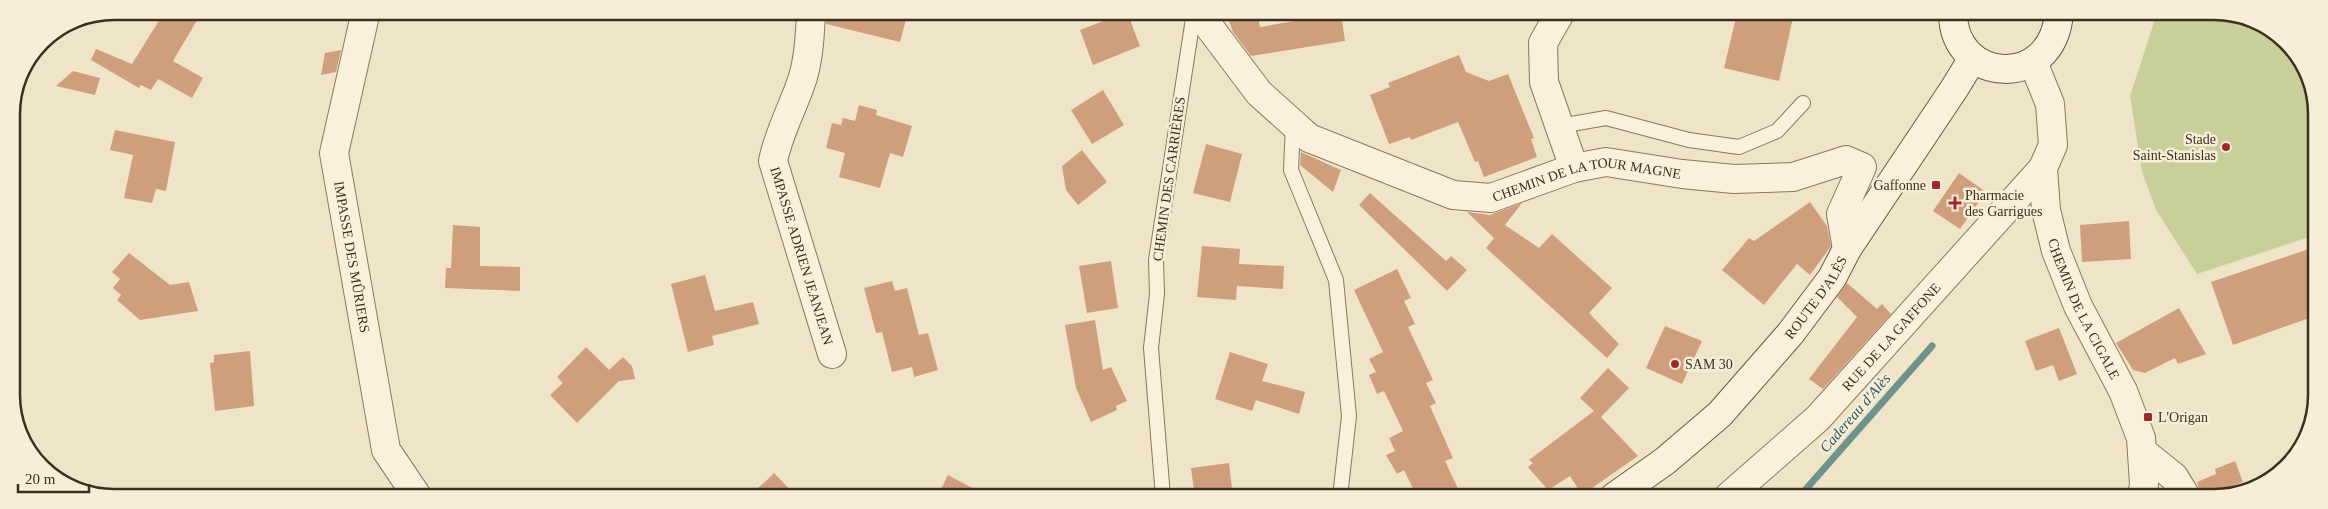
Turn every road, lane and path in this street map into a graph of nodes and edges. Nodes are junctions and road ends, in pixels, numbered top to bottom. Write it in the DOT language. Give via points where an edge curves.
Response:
graph roads {
  1 [pos="364,20"];
  2 [pos="810,20"];
  3 [pos="1193,20"];
  4 [pos="1204,20"];
  5 [pos="1556,20"];
  6 [pos="1954,20"];
  7 [pos="2059,20"];
  8 [pos="1973,58"];
  9 [pos="2033,62"];
  10 [pos="1803,103"];
  11 [pos="1293,124"];
  12 [pos="1560,126"];
  13 [pos="1574,168"];
  14 [pos="2043,168"];
  15 [pos="1847,249"];
  16 [pos="832,354"];
  17 [pos="2143,452"];
  18 [pos="412,489"];
  19 [pos="1162,489"];
  20 [pos="1341,489"];
  21 [pos="1625,489"];
  22 [pos="1737,489"];
  23 [pos="2142,489"];
  24 [pos="2181,489"];
  1 -- 18 [label="street, IMPASSE DES MÛRIERS" via="334,153 386,450"];
  2 -- 16 [label="street, IMPASSE ADRIEN JEANJEAN" via="802,78 778,137 773,161"];
  3 -- 19 [label="lane, CHEMIN DES CARRIÈRES" via="1156,260 1157,294 1151,348"];
  4 -- 11 [label="street, CHEMIN DE LA TOUR MAGNE" via="1259,93"];
  5 -- 12 [label="street" via="1543,43 1544,82"];
  6 -- 8 [label="street" via="1962,46"];
  7 -- 9 [label="street" via="2052,42"];
  8 -- 9 [label="street" via="1987,66 2002,69 2018,68"];
  8 -- 15 [label="street, ROUTE D'ALÈS"];
  9 -- 14 [label="street, CHEMIN DE LA CIGALE" via="2050,104 2053,145"];
  10 -- 12 [label="lane" via="1777,131 1739,147 1689,140 1606,118"];
  11 -- 13 [label="street, CHEMIN DE LA TOUR MAGNE" via="1309,138 1453,195 1491,198"];
  11 -- 20 [label="lane" via="1291,170 1336,280 1349,416"];
  12 -- 13 [label="street"];
  13 -- 15 [label="street, CHEMIN DE LA TOUR MAGNE" via="1606,162 1682,174 1734,178 1793,177 1846,160 1862,168 1841,214"];
  14 -- 17 [label="street, CHEMIN DE LA CIGALE" via="2046,210 2056,251 2078,306 2123,391"];
  14 -- 22 [label="street, RUE DE LA GAFFONE" via="1818,418"];
  15 -- 21 [label="street, ROUTE D'ALÈS" via="1832,278 1790,334 1720,414 1665,461"];
  17 -- 23 [label="street, CHEMIN DE LA CIGALE"];
  17 -- 24 [label="street" via="2174,477"];
}
